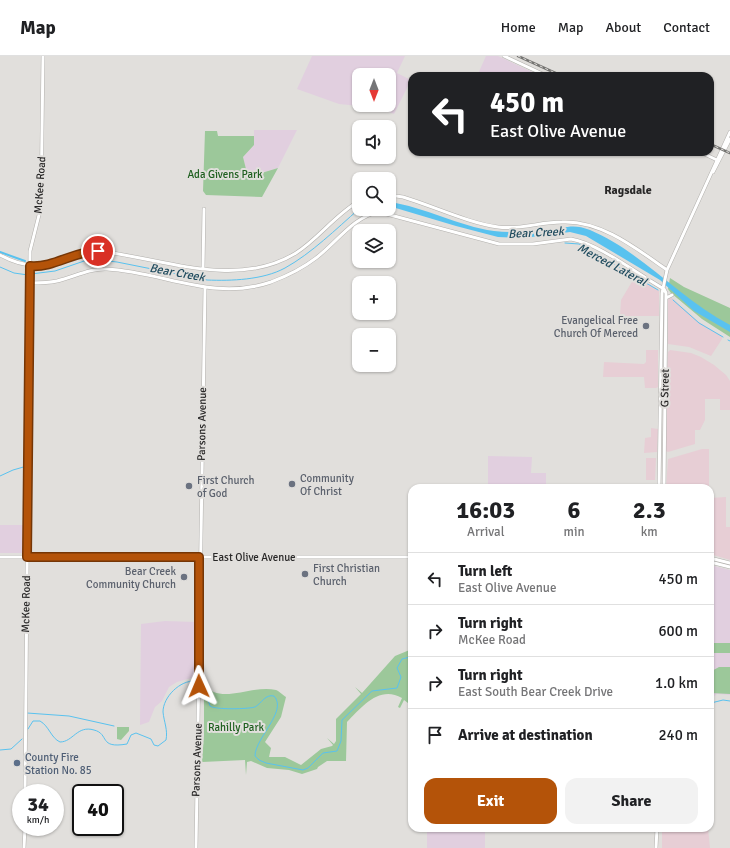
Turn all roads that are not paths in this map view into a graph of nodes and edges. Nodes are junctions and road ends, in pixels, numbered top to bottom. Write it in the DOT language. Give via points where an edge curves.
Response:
graph roads {
  1 [pos="43,56"];
  2 [pos="504,56"];
  3 [pos="539,72"];
  4 [pos="730,132"];
  5 [pos="730,139"];
  6 [pos="708,156"];
  7 [pos="717,160"];
  8 [pos="713,172"];
  9 [pos="396,196"];
  10 [pos="352,206"];
  11 [pos="204,209"];
  12 [pos="0,255"];
  13 [pos="30,267"];
  14 [pos="203,268"];
  15 [pos="667,270"];
  16 [pos="665,280"];
  17 [pos="30,282"];
  18 [pos="655,284"];
  19 [pos="204,288"];
  20 [pos="664,288"];
  21 [pos="672,295"];
  22 [pos="666,298"];
  23 [pos="659,484"];
  24 [pos="664,484"];
  25 [pos="0,557"];
  26 [pos="27,557"];
  27 [pos="199,557"];
  28 [pos="408,557"];
  29 [pos="714,559"];
  30 [pos="714,563"];
  31 [pos="730,563"];
  32 [pos="730,567"];
  33 [pos="25,784"];
  34 [pos="656,832"];
  35 [pos="24,836"];
  36 [pos="24,848"];
  37 [pos="196,848"];
  38 [pos="656,848"];
  1 -- 13 [label="street, McKee Road" via="42,194 32,242"];
  2 -- 3 [label="street"];
  4 -- 7 [label="street, G Street"];
  5 -- 8 [label="street, G Street"];
  6 -- 7 [label="street"];
  7 -- 8 [label="street, G Street"];
  8 -- 15 [label="street, G Street"];
  9 -- 15 [label="street" via="497,227 522,228 562,222 578,223 615,236"];
  10 -- 14 [label="street" via="296,252 278,262 228,271"];
  11 -- 14 [label="street"];
  12 -- 13 [label="street"];
  13 -- 14 [label="street" via="51,264 81,252 98,251"];
  13 -- 17 [label="street, McKee Road"];
  15 -- 16 [label="street, G Street"];
  16 -- 18 [label="street"];
  16 -- 20 [label="street, G Street"];
  17 -- 19 [label="street" via="57,281 88,271 107,269"];
  17 -- 26 [label="street, McKee Road"];
  18 -- 19 [label="street" via="577,240 499,244 379,212 360,219 316,258 281,278 251,286"];
  18 -- 20 [label="street"];
  19 -- 27 [label="street, Parsons Avenue"];
  20 -- 22 [label="street, G Street"];
  20 -- 23 [label="street, G Street"];
  21 -- 22 [label="street"];
  22 -- 24 [label="street, G Street"];
  25 -- 26 [label="street, East Olive Avenue"];
  26 -- 27 [label="street, East Olive Avenue"];
  26 -- 33 [label="street, McKee Road"];
  27 -- 28 [label="street, East Olive Avenue"];
  27 -- 37 [label="street, Parsons Avenue"];
  29 -- 31 [label="street"];
  30 -- 32 [label="street"];
  34 -- 38 [label="street"];
  35 -- 36 [label="street"];
}
